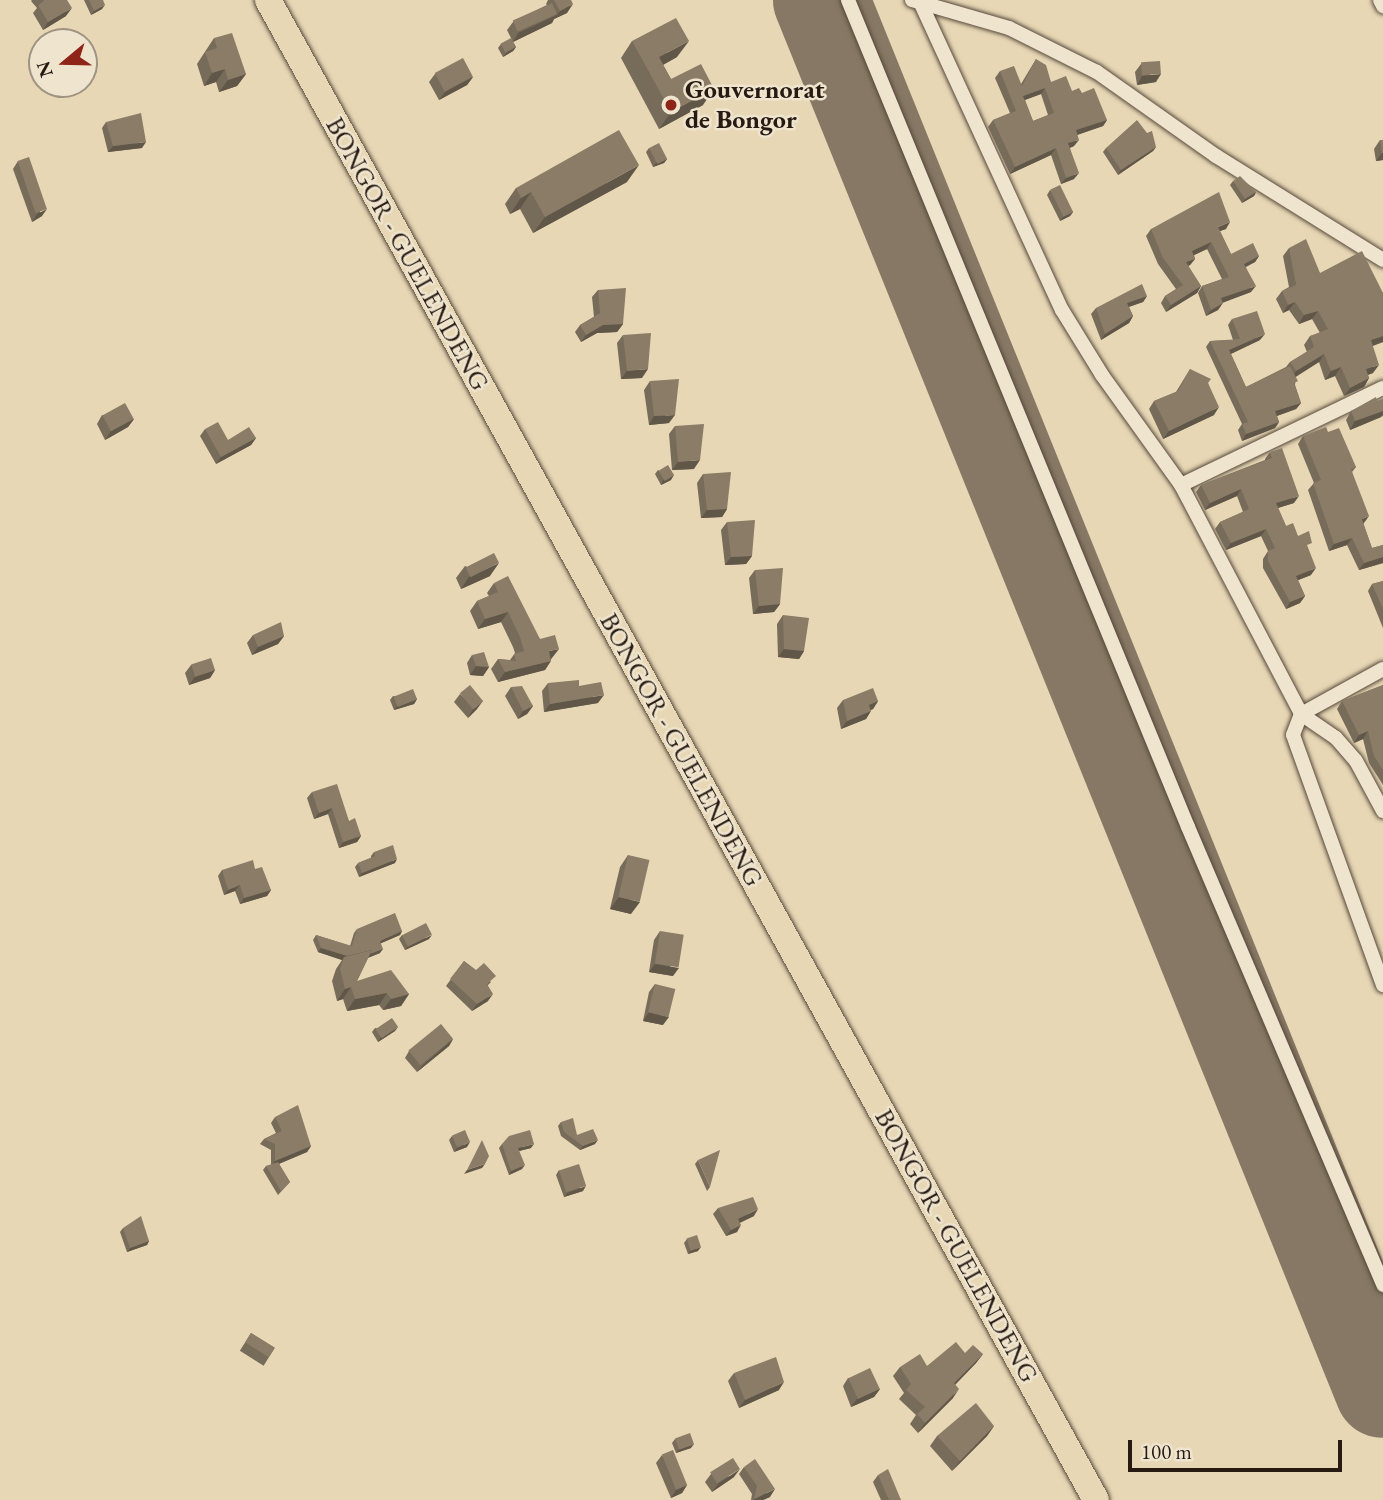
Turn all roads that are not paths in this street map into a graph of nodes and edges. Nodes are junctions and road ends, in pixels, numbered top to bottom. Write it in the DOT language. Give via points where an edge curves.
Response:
graph roads {
  1 [pos="268,0"];
  2 [pos="848,0"];
  3 [pos="1380,0"];
  4 [pos="917,3"];
  5 [pos="1383,6"];
  6 [pos="1383,260"];
  7 [pos="1383,387"];
  8 [pos="1181,485"];
  9 [pos="1383,670"];
  10 [pos="1300,713"];
  11 [pos="1383,811"];
  12 [pos="1383,985"];
  13 [pos="1383,1284"];
  14 [pos="1096,1500"];
  1 -- 14 [label="highway, BONGOR - GUELENDENG"];
  2 -- 13 [label="street" via="1188,827"];
  3 -- 5 [label="street"];
  4 -- 6 [label="street" via="1009,28 1097,72 1216,156"];
  4 -- 8 [label="street" via="1062,310"];
  7 -- 8 [label="street"];
  8 -- 10 [label="street"];
  9 -- 10 [label="street"];
  10 -- 11 [label="street" via="1335,738 1356,761"];
  10 -- 12 [label="street" via="1293,735 1299,760"];
}
